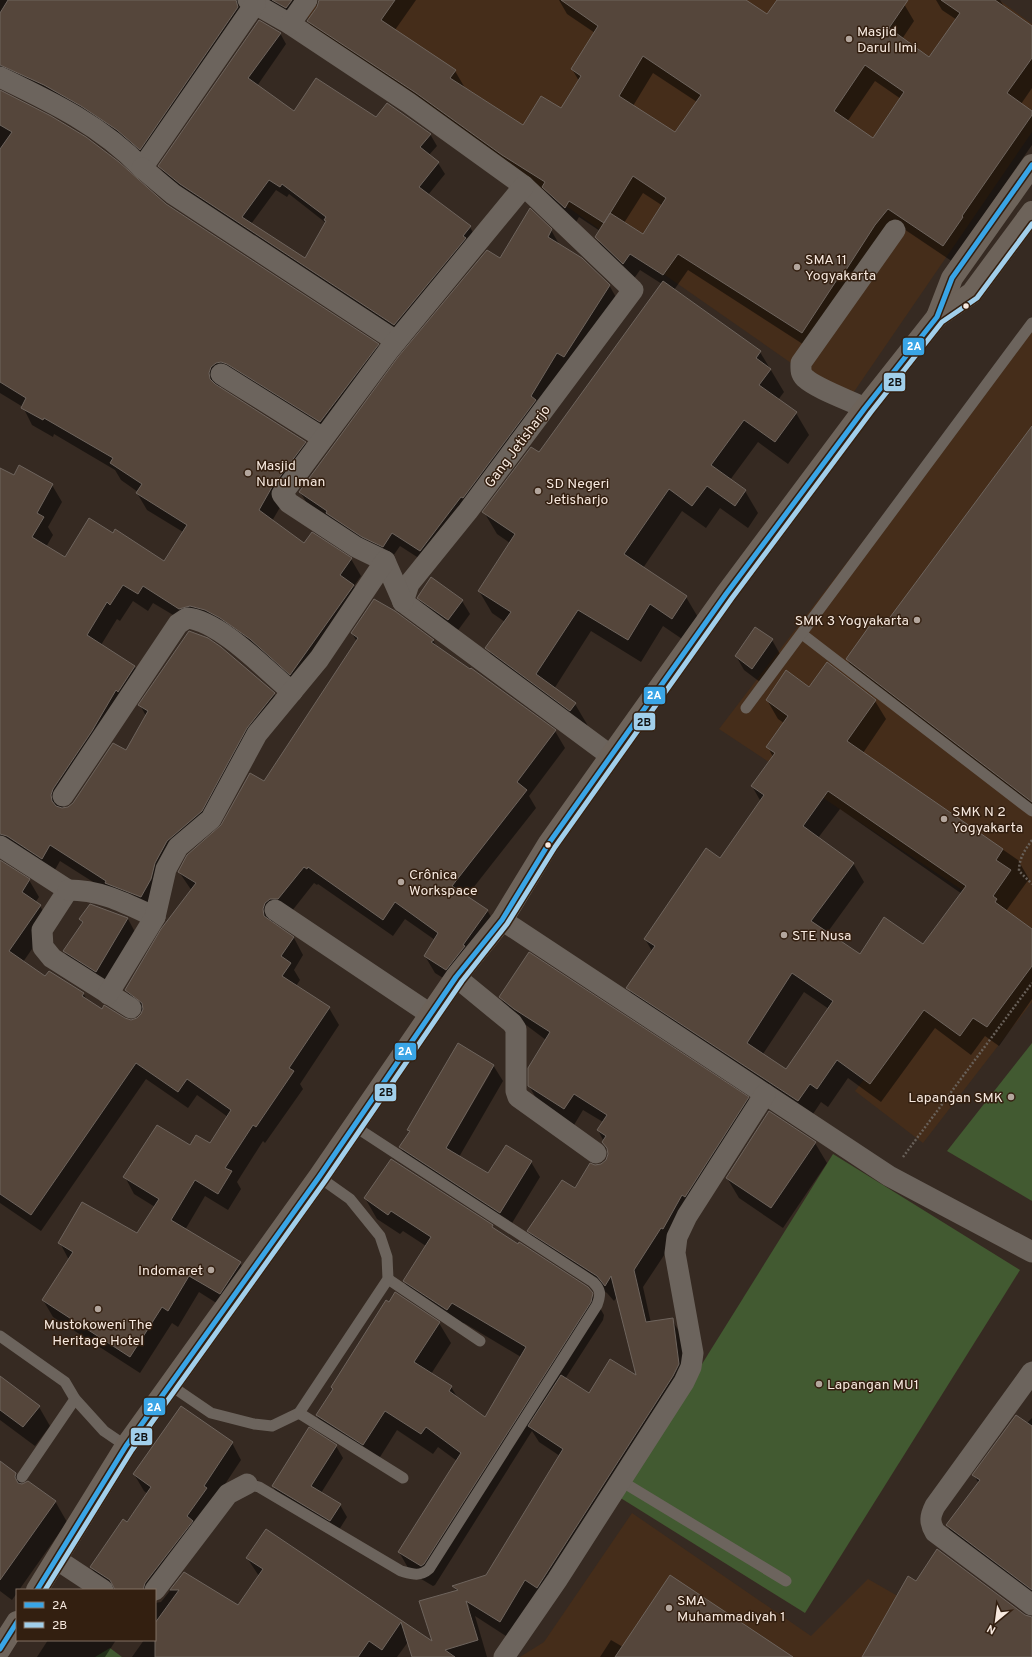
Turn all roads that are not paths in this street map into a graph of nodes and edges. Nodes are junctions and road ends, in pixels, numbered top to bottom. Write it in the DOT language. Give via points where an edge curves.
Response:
graph roads {
  1 [pos="308,0"];
  2 [pos="252,2"];
  3 [pos="290,24"];
  4 [pos="0,77"];
  5 [pos="1032,165"];
  6 [pos="142,168"];
  7 [pos="524,186"];
  8 [pos="1032,212"];
  9 [pos="896,230"];
  10 [pos="937,317"];
  11 [pos="1032,323"];
  12 [pos="396,341"];
  13 [pos="221,374"];
  14 [pos="865,408"];
  15 [pos="323,438"];
  16 [pos="385,561"];
  17 [pos="403,602"];
  18 [pos="802,634"];
  19 [pos="292,692"];
  20 [pos="746,708"];
  21 [pos="611,756"];
  22 [pos="63,796"];
  23 [pos="1032,811"];
  24 [pos="0,846"];
  25 [pos="68,890"];
  26 [pos="275,910"];
  27 [pos="155,917"];
  28 [pos="502,920"];
  29 [pos="456,977"];
  30 [pos="108,994"];
  31 [pos="131,1008"];
  32 [pos="430,1014"];
  33 [pos="765,1094"];
  34 [pos="354,1126"];
  35 [pos="596,1153"];
  36 [pos="319,1177"];
  37 [pos="1032,1252"];
  38 [pos="388,1279"];
  39 [pos="0,1336"];
  40 [pos="480,1341"];
  41 [pos="1032,1372"];
  42 [pos="170,1385"];
  43 [pos="75,1399"];
  44 [pos="299,1413"];
  45 [pos="126,1446"];
  46 [pos="22,1477"];
  47 [pos="403,1478"];
  48 [pos="621,1481"];
  49 [pos="247,1484"];
  50 [pos="56,1559"];
  51 [pos="786,1581"];
  52 [pos="38,1589"];
  53 [pos="101,1589"];
  54 [pos="156,1589"];
  55 [pos="1032,1605"];
  56 [pos="16,1624"];
  57 [pos="0,1649"];
  58 [pos="504,1657"];
  1 -- 3 [label="street"];
  2 -- 3 [label="street"];
  2 -- 6 [label="street"];
  3 -- 7 [label="street" via="409,103"];
  4 -- 6 [label="street" via="60,106 124,150"];
  5 -- 10 [label="main road" via="952,278"];
  6 -- 12 [label="street" via="173,194"];
  7 -- 12 [label="street"];
  7 -- 17 [label="street, Gang Jetisharjo" via="633,290 473,505 409,584"];
  8 -- 10 [label="main road" via="972,293"];
  9 -- 14 [label="street" via="801,363 801,372 805,378"];
  10 -- 14 [label="main road"];
  11 -- 18 [label="lane"];
  12 -- 15 [label="street"];
  13 -- 15 [label="street"];
  14 -- 21 [label="main road" via="726,594"];
  15 -- 16 [label="street" via="282,494 289,503 356,547"];
  16 -- 17 [label="street"];
  16 -- 19 [label="street" via="319,659"];
  17 -- 21 [label="street"];
  18 -- 20 [label="lane"];
  18 -- 23 [label="lane"];
  19 -- 22 [label="street" via="222,632 198,619 187,618 178,624"];
  19 -- 27 [label="street" via="257,734 211,818 178,847 166,869"];
  21 -- 28 [label="main road" via="549,843"];
  24 -- 25 [label="street"];
  25 -- 27 [label="street" via="88,890"];
  25 -- 30 [label="street" via="42,930 44,947 52,958"];
  26 -- 32 [label="street"];
  27 -- 30 [label="street"];
  28 -- 29 [label="main road"];
  28 -- 33 [label="street"];
  29 -- 32 [label="main road"];
  29 -- 35 [label="street" via="516,1029 518,1098"];
  30 -- 31 [label="street"];
  32 -- 34 [label="main road"];
  33 -- 37 [label="street" via="889,1176"];
  33 -- 48 [label="street" via="687,1216 677,1237 675,1253 693,1353 692,1367"];
  34 -- 36 [label="main road"];
  34 -- 49 [label="lane" via="592,1282 599,1288 597,1305 495,1468 429,1569 423,1574 414,1575 401,1571 259,1487"];
  36 -- 38 [label="lane" via="350,1199 380,1236 387,1257"];
  36 -- 42 [label="main road"];
  38 -- 40 [label="lane"];
  38 -- 44 [label="lane"];
  39 -- 43 [label="lane" via="65,1382"];
  41 -- 55 [label="street" via="930,1516 931,1526 935,1532"];
  42 -- 44 [label="lane" via="211,1412 254,1424 272,1426"];
  42 -- 45 [label="main road"];
  43 -- 45 [label="lane" via="104,1431"];
  43 -- 46 [label="lane"];
  44 -- 47 [label="lane"];
  45 -- 50 [label="main road"];
  48 -- 51 [label="lane"];
  48 -- 58 [label="street"];
  49 -- 54 [label="street" via="228,1494"];
  50 -- 52 [label="main road"];
  50 -- 53 [label="street"];
  56 -- 57 [label="main road"];
}
